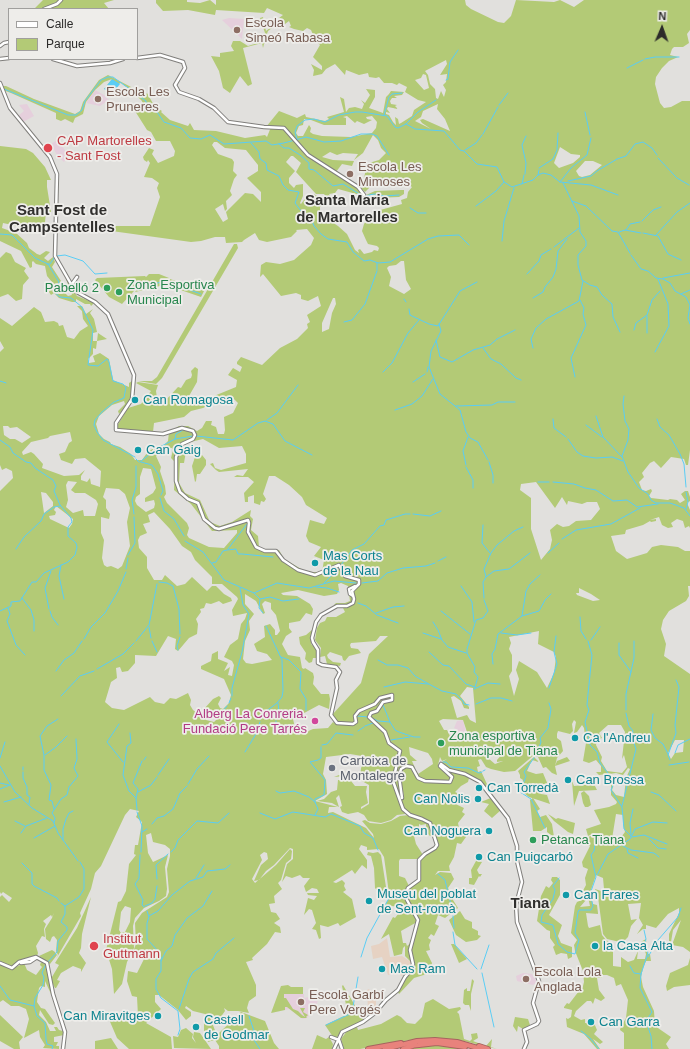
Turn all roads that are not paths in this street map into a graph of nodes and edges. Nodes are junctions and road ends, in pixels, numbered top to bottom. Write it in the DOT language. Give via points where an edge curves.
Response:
graph roads {
  1 [pos="61,0"];
  2 [pos="47,8"];
  3 [pos="138,58"];
  4 [pos="57,60"];
  5 [pos="120,60"];
  6 [pos="1,84"];
  7 [pos="364,195"];
  8 [pos="77,277"];
  9 [pos="70,279"];
  10 [pos="90,297"];
  11 [pos="92,300"];
  12 [pos="400,800"];
  13 [pos="37,958"];
  14 [pos="26,960"];
  15 [pos="32,960"];
  16 [pos="0,963"];
  17 [pos="17,964"];
  18 [pos="50,974"];
  19 [pos="51,989"];
  20 [pos="54,995"];
  21 [pos="64,1031"];
  22 [pos="65,1038"];
  23 [pos="338,1040"];
  24 [pos="64,1042"];
  25 [pos="417,1043"];
  26 [pos="464,1044"];
  27 [pos="334,1046"];
  28 [pos="524,1048"];
  29 [pos="62,1049"];
  30 [pos="342,1049"];
  31 [pos="368,1049"];
  32 [pos="385,1049"];
  33 [pos="396,1049"];
  34 [pos="403,1049"];
  35 [pos="473,1049"];
  36 [pos="481,1049"];
  37 [pos="488,1049"];
  1 -- 2 [label="street"];
  3 -- 7 [label="street" via="160,55 183,62 185,68 176,82 176,88 217,110 228,122 284,128 308,155 358,187"];
  4 -- 5 [label="street" via="78,66"];
  6 -- 9 [label="street" via="11,109 38,142 41,142 58,173 54,253"];
  8 -- 9 [label="street"];
  9 -- 11 [label="street" via="78,293"];
  10 -- 11 [label="street"];
  11 -- 12 [label="street" via="109,316 134,378 132,399 116,423 116,430 163,434 180,428 193,431 194,438 182,444 176,457 176,480 180,492 188,499 198,502 204,519 219,529 248,520 248,532 256,547 277,552 293,567 308,573 318,575 340,565 345,576 358,580 359,583 352,591 352,604 336,606 322,614 316,622 312,639 318,648 316,660 322,665 336,666 340,672 336,680 337,688 331,713 336,723 353,724 359,711 375,704 380,698 392,695 392,700 383,702 369,717 385,732 389,743 400,751 393,777 393,784"];
  12 -- 23 [label="street" via="408,814 430,823 437,845 419,860 419,880 409,887 406,893 418,920 410,950 412,968 398,990 378,1011 364,1022 342,1032"];
  12 -- 28 [label="street" via="399,776 402,768 412,767 418,778 425,781 450,782 453,778 440,766 441,764 448,770 479,781 508,818 518,851 522,880 516,906 518,926 539,981 533,1003 539,1022 525,1029"];
  13 -- 14 [label="street"];
  13 -- 15 [label="street"];
  13 -- 18 [label="street" via="50,965"];
  14 -- 15 [label="street"];
  14 -- 17 [label="street"];
  15 -- 17 [label="street"];
  16 -- 17 [label="street" via="11,968"];
  18 -- 19 [label="street"];
  18 -- 20 [label="street"];
  19 -- 20 [label="street"];
  19 -- 20 [label="street"];
  20 -- 21 [label="street"];
  20 -- 22 [label="street"];
  21 -- 22 [label="street"];
  21 -- 24 [label="street"];
  22 -- 24 [label="street"];
  22 -- 29 [label="street"];
  23 -- 27 [label="street"];
  23 -- 27 [label="street" via="331,1037"];
  23 -- 30 [label="street"];
  24 -- 29 [label="street"];
  25 -- 26 [label="highway" via="441,1040"];
  25 -- 31 [label="highway"];
  25 -- 32 [label="highway"];
  25 -- 33 [label="highway"];
  25 -- 34 [label="highway"];
  25 -- 35 [label="highway" via="447,1044"];
  26 -- 36 [label="highway"];
  26 -- 37 [label="highway"];
}
